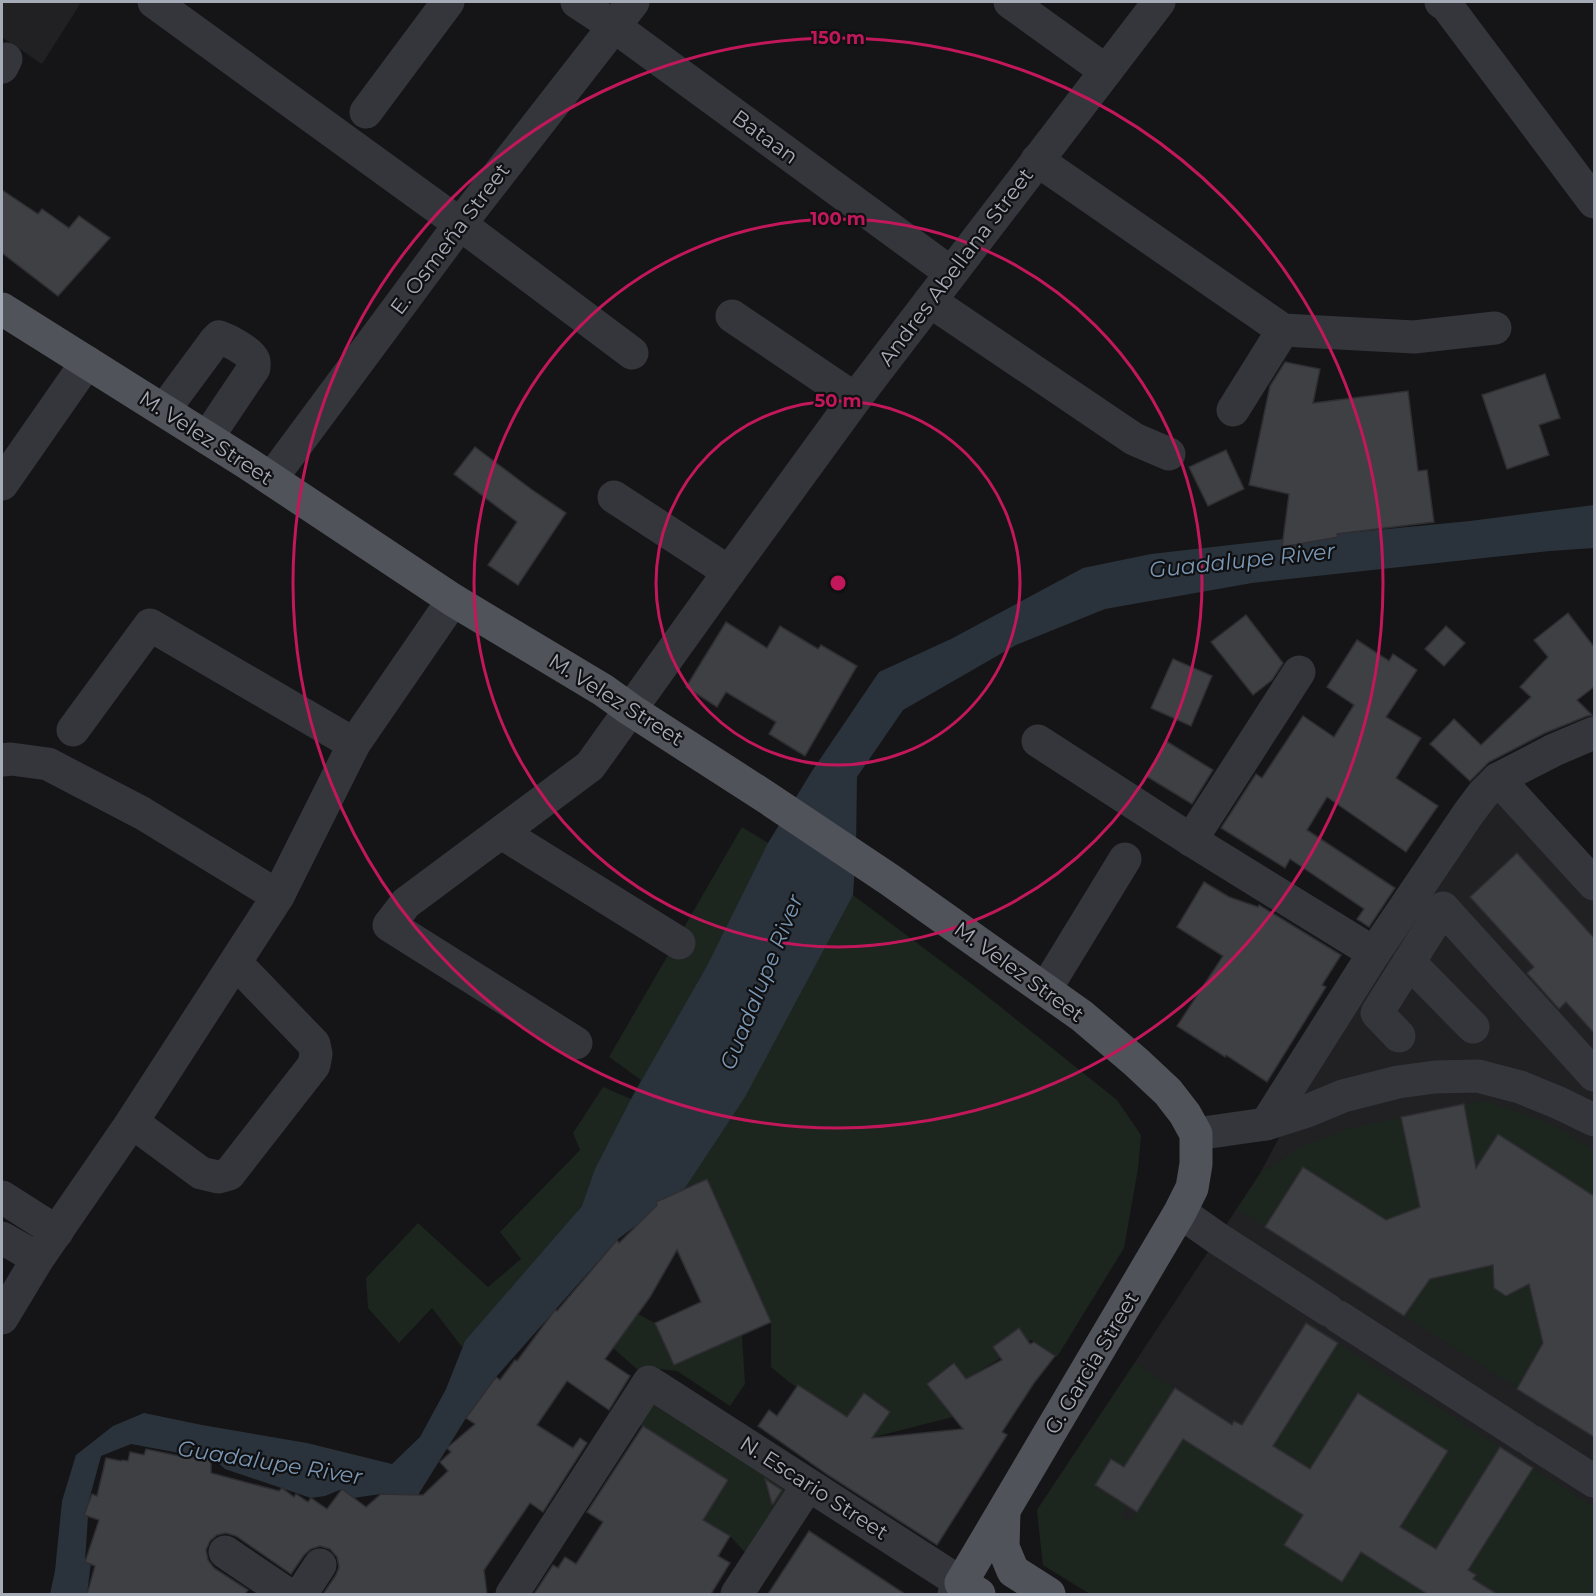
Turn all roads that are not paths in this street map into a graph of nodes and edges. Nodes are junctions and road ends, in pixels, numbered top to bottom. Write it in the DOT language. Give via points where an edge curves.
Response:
graph roads {
  1 [pos="154,2"];
  2 [pos="448,2"];
  3 [pos="577,2"];
  4 [pos="1010,2"];
  5 [pos="1159,2"];
  6 [pos="1441,2"];
  7 [pos="624,14"];
  8 [pos="1106,71"];
  9 [pos="366,112"];
  10 [pos="1037,160"];
  11 [pos="1594,202"];
  12 [pos="460,224"];
  13 [pos="951,273"];
  14 [pos="930,301"];
  15 [pos="2,309"];
  16 [pos="732,316"];
  17 [pos="1495,328"];
  18 [pos="1283,330"];
  19 [pos="632,353"];
  20 [pos="87,362"];
  21 [pos="855,399"];
  22 [pos="164,410"];
  23 [pos="1233,410"];
  24 [pos="207,438"];
  25 [pos="1169,454"];
  26 [pos="271,479"];
  27 [pos="2,484"];
  28 [pos="614,496"];
  29 [pos="729,573"];
  30 [pos="453,600"];
  31 [pos="1299,672"];
  32 [pos="631,710"];
  33 [pos="73,730"];
  34 [pos="1594,732"];
  35 [pos="1038,741"];
  36 [pos="354,744"];
  37 [pos="2,760"];
  38 [pos="1498,779"];
  39 [pos="502,833"];
  40 [pos="1191,840"];
  41 [pos="1125,859"];
  42 [pos="1594,884"];
  43 [pos="278,896"];
  44 [pos="679,943"];
  45 [pos="1374,953"];
  46 [pos="1409,962"];
  47 [pos="236,963"];
  48 [pos="1045,990"];
  49 [pos="1473,1027"];
  50 [pos="1399,1036"];
  51 [pos="576,1043"];
  52 [pos="1594,1075"];
  53 [pos="1594,1120"];
  54 [pos="132,1122"];
  55 [pos="1266,1124"];
  56 [pos="1196,1134"];
  57 [pos="2,1197"];
  58 [pos="1180,1212"];
  59 [pos="57,1232"];
  60 [pos="2,1238"];
  61 [pos="37,1260"];
  62 [pos="2,1318"];
  63 [pos="1594,1481"];
  64 [pos="808,1485"];
  65 [pos="1004,1511"];
  66 [pos="225,1552"];
  67 [pos="320,1565"];
  68 [pos="965,1591"];
  69 [pos="286,1594"];
  70 [pos="301,1594"];
  71 [pos="512,1594"];
  72 [pos="738,1594"];
  73 [pos="1048,1594"];
  1 -- 12 [label="street"];
  2 -- 9 [label="street"];
  3 -- 7 [label="street, Bataan"];
  4 -- 8 [label="street"];
  5 -- 8 [label="street, Andres Abellana Street"];
  6 -- 11 [label="street" via="1448,6"];
  7 -- 12 [label="street, E. Osmeña Street"];
  7 -- 13 [label="street, Bataan"];
  8 -- 10 [label="street, Andres Abellana Street"];
  10 -- 13 [label="street, Andres Abellana Street"];
  10 -- 18 [label="street"];
  12 -- 19 [label="street"];
  12 -- 26 [label="street, E. Osmeña Street"];
  13 -- 14 [label="street, Andres Abellana Street"];
  14 -- 21 [label="street, Andres Abellana Street"];
  14 -- 25 [label="street" via="1134,439"];
  15 -- 20 [label="main road, M. Velez Street"];
  16 -- 21 [label="street"];
  17 -- 18 [label="street" via="1414,337"];
  18 -- 23 [label="street"];
  20 -- 22 [label="main road, M. Velez Street"];
  20 -- 27 [label="street"];
  21 -- 29 [label="street, Andres Abellana Street"];
  22 -- 24 [label="main road, M. Velez Street"];
  22 -- 24 [label="street" via="215,341 219,337 227,340 251,356 254,368"];
  24 -- 26 [label="main road, M. Velez Street"];
  26 -- 30 [label="main road, M. Velez Street"];
  28 -- 29 [label="street"];
  29 -- 32 [label="street, Andres Abellana Street"];
  30 -- 32 [label="main road, M. Velez Street"];
  30 -- 36 [label="street"];
  31 -- 40 [label="street"];
  32 -- 39 [label="street, Andres Abellana Street" via="590,766"];
  32 -- 48 [label="main road, M. Velez Street" via="890,880"];
  33 -- 36 [label="street" via="150,625"];
  34 -- 38 [label="street"];
  35 -- 40 [label="street"];
  36 -- 43 [label="street"];
  37 -- 43 [label="street" via="48,764 142,813"];
  38 -- 42 [label="street"];
  38 -- 45 [label="street" via="1468,814"];
  39 -- 44 [label="street"];
  39 -- 51 [label="street, Andres Abellana Street" via="406,903 388,925"];
  40 -- 45 [label="street"];
  41 -- 48 [label="street"];
  43 -- 47 [label="street"];
  45 -- 55 [label="street"];
  46 -- 49 [label="street"];
  46 -- 50 [label="street" via="1377,1013"];
  46 -- 52 [label="street" via="1443,908"];
  47 -- 54 [label="street"];
  47 -- 54 [label="street" via="314,1044 314,1065 229,1174 218,1177 201,1173"];
  48 -- 56 [label="main road, M. Velez Street" via="1082,1016 1168,1092"];
  53 -- 55 [label="street" via="1520,1088 1478,1076 1398,1082 1343,1096"];
  54 -- 59 [label="street"];
  55 -- 56 [label="street"];
  56 -- 58 [label="main road, G. Garcia Street" via="1192,1188"];
  57 -- 59 [label="street"];
  58 -- 63 [label="street"];
  58 -- 65 [label="main road, G. Garcia Street"];
  59 -- 61 [label="street"];
  60 -- 61 [label="street"];
  61 -- 62 [label="street"];
  64 -- 68 [label="street, N. Escario Street"];
  64 -- 71 [label="street, N. Escario Street" via="650,1382"];
  64 -- 72 [label="street"];
  65 -- 68 [label="main road, G. Garcia Street"];
  65 -- 73 [label="main road" via="1003,1547 1013,1571"];
  66 -- 69 [label="street"];
  67 -- 70 [label="street"];
}
